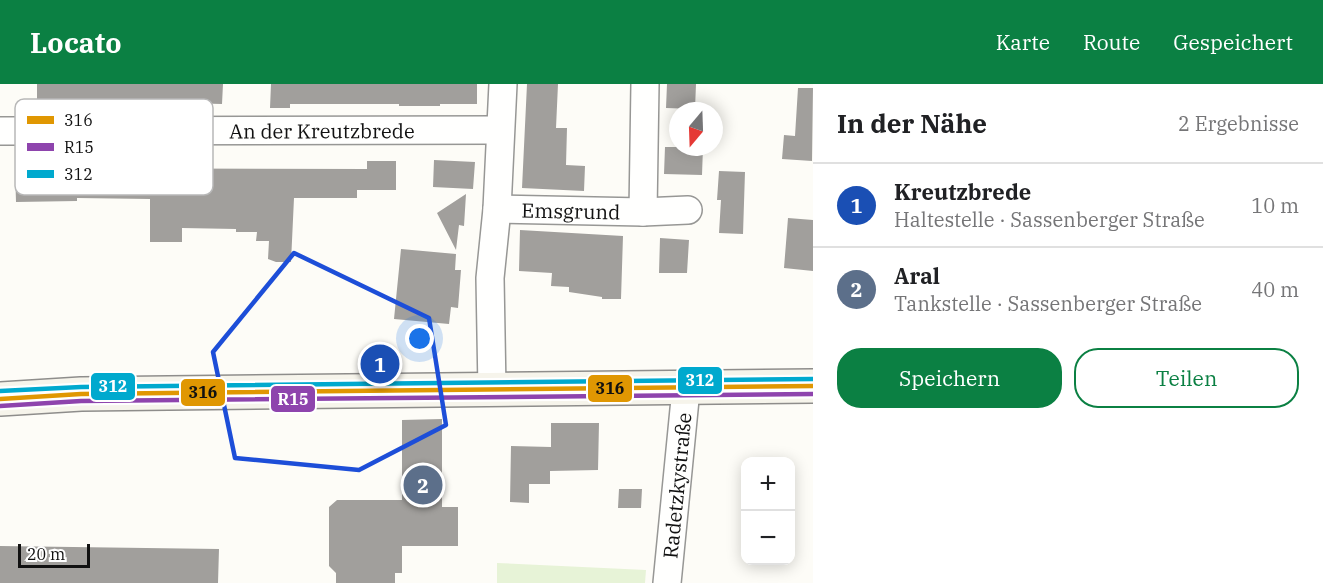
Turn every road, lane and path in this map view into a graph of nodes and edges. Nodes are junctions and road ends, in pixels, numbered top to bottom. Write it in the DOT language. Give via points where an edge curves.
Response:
graph roads {
  1 [pos="503,84"];
  2 [pos="645,84"];
  3 [pos="500,130"];
  4 [pos="0,131"];
  5 [pos="15,131"];
  6 [pos="213,131"];
  7 [pos="497,209"];
  8 [pos="688,210"];
  9 [pos="643,212"];
  10 [pos="813,386"];
  11 [pos="686,388"];
  12 [pos="492,390"];
  13 [pos="0,399"];
  14 [pos="667,583"];
  1 -- 3 [label="street"];
  2 -- 9 [label="street, Emsgrund"];
  3 -- 6 [label="street, An der Kreutzbrede"];
  3 -- 7 [label="street"];
  4 -- 5 [label="street, An der Kreutzbrede"];
  7 -- 9 [label="street, Emsgrund"];
  7 -- 12 [label="street" via="490,278"];
  8 -- 9 [label="street, Emsgrund"];
  10 -- 11 [label="street"];
  11 -- 12 [label="street"];
  11 -- 14 [label="street, Radetzkystraße"];
  12 -- 13 [label="street" via="81,394"];
}
